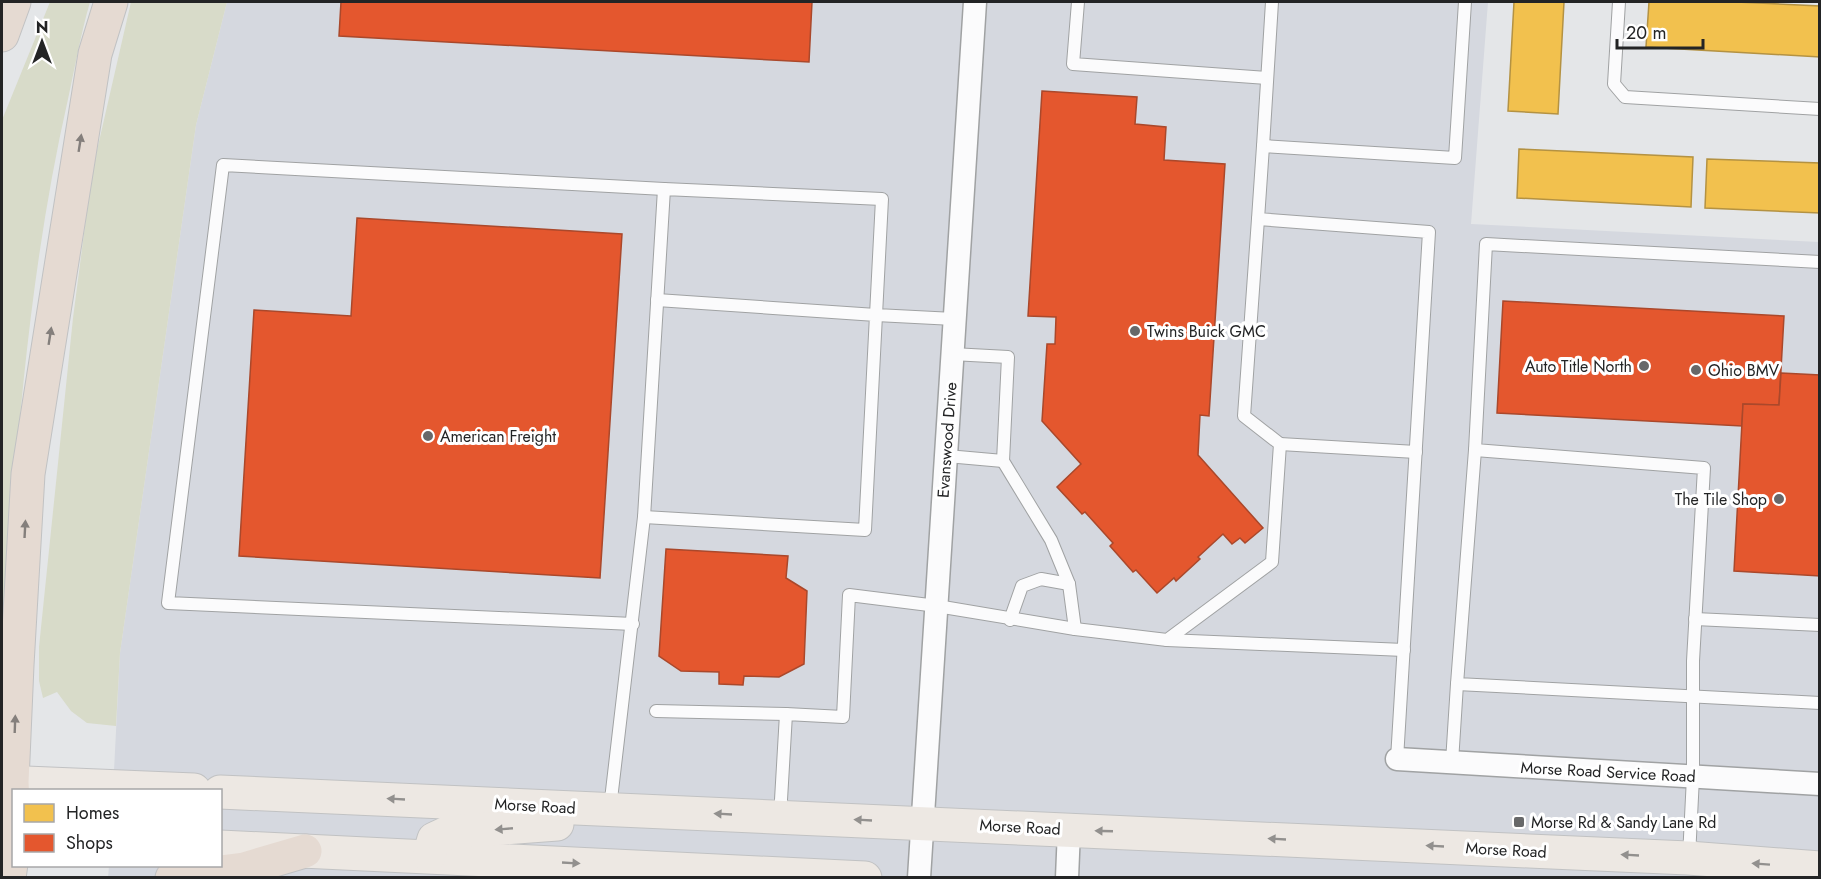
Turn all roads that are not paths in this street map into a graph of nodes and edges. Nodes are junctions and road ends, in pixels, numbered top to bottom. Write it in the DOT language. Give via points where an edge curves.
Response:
graph roads {
  1 [pos="14,2"];
  2 [pos="111,2"];
  3 [pos="975,2"];
  4 [pos="1078,2"];
  5 [pos="1272,2"];
  6 [pos="1465,2"];
  7 [pos="1619,2"];
  8 [pos="2,35"];
  9 [pos="1267,78"];
  10 [pos="1820,109"];
  11 [pos="1263,146"];
  12 [pos="664,189"];
  13 [pos="1258,219"];
  14 [pos="1820,262"];
  15 [pos="657,300"];
  16 [pos="876,315"];
  17 [pos="954,319"];
  18 [pos="952,354"];
  19 [pos="1280,444"];
  20 [pos="1475,450"];
  21 [pos="1416,452"];
  22 [pos="947,456"];
  23 [pos="1003,461"];
  24 [pos="644,517"];
  25 [pos="1069,584"];
  26 [pos="937,606"];
  27 [pos="1695,619"];
  28 [pos="1010,620"];
  29 [pos="633,624"];
  30 [pos="1820,625"];
  31 [pos="1075,629"];
  32 [pos="1167,640"];
  33 [pos="1404,650"];
  34 [pos="1457,684"];
  35 [pos="1693,697"];
  36 [pos="1820,704"];
  37 [pos="656,711"];
  38 [pos="786,714"];
  39 [pos="1397,759"];
  40 [pos="1452,762"];
  41 [pos="1693,777"];
  42 [pos="7,782"];
  43 [pos="1820,784"];
  44 [pos="171,789"];
  45 [pos="222,792"];
  46 [pos="610,809"];
  47 [pos="12,812"];
  48 [pos="666,812"];
  49 [pos="780,817"];
  50 [pos="922,823"];
  51 [pos="1069,830"];
  52 [pos="222,847"];
  53 [pos="305,851"];
  54 [pos="12,855"];
  55 [pos="429,867"];
  56 [pos="1688,868"];
  57 [pos="1820,868"];
  58 [pos="652,872"];
  59 [pos="710,873"];
  60 [pos="9,878"];
  61 [pos="172,878"];
  62 [pos="865,878"];
  63 [pos="919,878"];
  64 [pos="1067,878"];
  1 -- 8 [label="highway"];
  42 -- 2 [label="highway, one-way" via="28,474 94,54"];
  3 -- 17 [label="street, Evanswood Drive"];
  4 -- 9 [label="lane" via="1073,64"];
  5 -- 9 [label="lane"];
  6 -- 11 [label="lane" via="1455,158"];
  7 -- 10 [label="lane" via="1614,84 1625,97"];
  9 -- 11 [label="lane"];
  11 -- 13 [label="lane"];
  12 -- 15 [label="lane"];
  12 -- 16 [label="lane" via="882,199"];
  12 -- 29 [label="lane" via="223,165 168,603"];
  13 -- 19 [label="lane" via="1244,416"];
  13 -- 21 [label="lane" via="1429,232"];
  14 -- 20 [label="lane" via="1486,244"];
  15 -- 16 [label="lane"];
  15 -- 24 [label="lane"];
  16 -- 17 [label="lane"];
  16 -- 24 [label="lane" via="866,530"];
  17 -- 18 [label="street, Evanswood Drive"];
  18 -- 22 [label="street, Evanswood Drive"];
  18 -- 23 [label="lane" via="1008,357"];
  19 -- 21 [label="lane"];
  19 -- 32 [label="lane" via="1272,562"];
  20 -- 27 [label="lane" via="1704,468"];
  20 -- 34 [label="lane"];
  21 -- 33 [label="lane"];
  22 -- 23 [label="lane"];
  22 -- 26 [label="street, Evanswood Drive"];
  23 -- 25 [label="lane" via="1052,540"];
  24 -- 29 [label="lane"];
  25 -- 28 [label="lane" via="1041,579 1022,586"];
  25 -- 31 [label="lane"];
  26 -- 28 [label="lane"];
  26 -- 38 [label="lane" via="849,595 843,717"];
  26 -- 50 [label="street, Evanswood Drive"];
  27 -- 30 [label="lane"];
  27 -- 35 [label="lane"];
  28 -- 31 [label="lane"];
  29 -- 46 [label="lane"];
  31 -- 32 [label="lane"];
  32 -- 33 [label="lane"];
  33 -- 39 [label="lane"];
  34 -- 35 [label="lane"];
  34 -- 40 [label="lane"];
  35 -- 36 [label="lane"];
  35 -- 41 [label="lane"];
  37 -- 38 [label="lane"];
  38 -- 49 [label="lane"];
  39 -- 40 [label="street, Morse Road Service Road"];
  40 -- 41 [label="street, Morse Road Service Road"];
  41 -- 43 [label="street, Morse Road Service Road"];
  41 -- 56 [label="lane"];
  42 -- 44 [label="main road"];
  42 -- 47 [label="highway"];
  46 -- 45 [label="main road, Morse Road, one-way"];
  46 -- 48 [label="main road, Morse Road"];
  49 -- 48 [label="main road, Morse Road, one-way"];
  48 -- 55 [label="main road, one-way" via="448,832 434,839"];
  50 -- 49 [label="main road, Morse Road, one-way"];
  50 -- 51 [label="main road, Morse Road"];
  50 -- 63 [label="street, Evanswood Drive"];
  56 -- 51 [label="main road, Morse Road, one-way"];
  51 -- 64 [label="street"];
  52 -- 53 [label="main road"];
  53 -- 55 [label="main road"];
  53 -- 61 [label="highway" via="244,869"];
  54 -- 60 [label="highway"];
  55 -- 58 [label="main road, one-way"];
  57 -- 56 [label="main road, Morse Road, one-way"];
  58 -- 59 [label="main road"];
  59 -- 62 [label="main road"];
}
